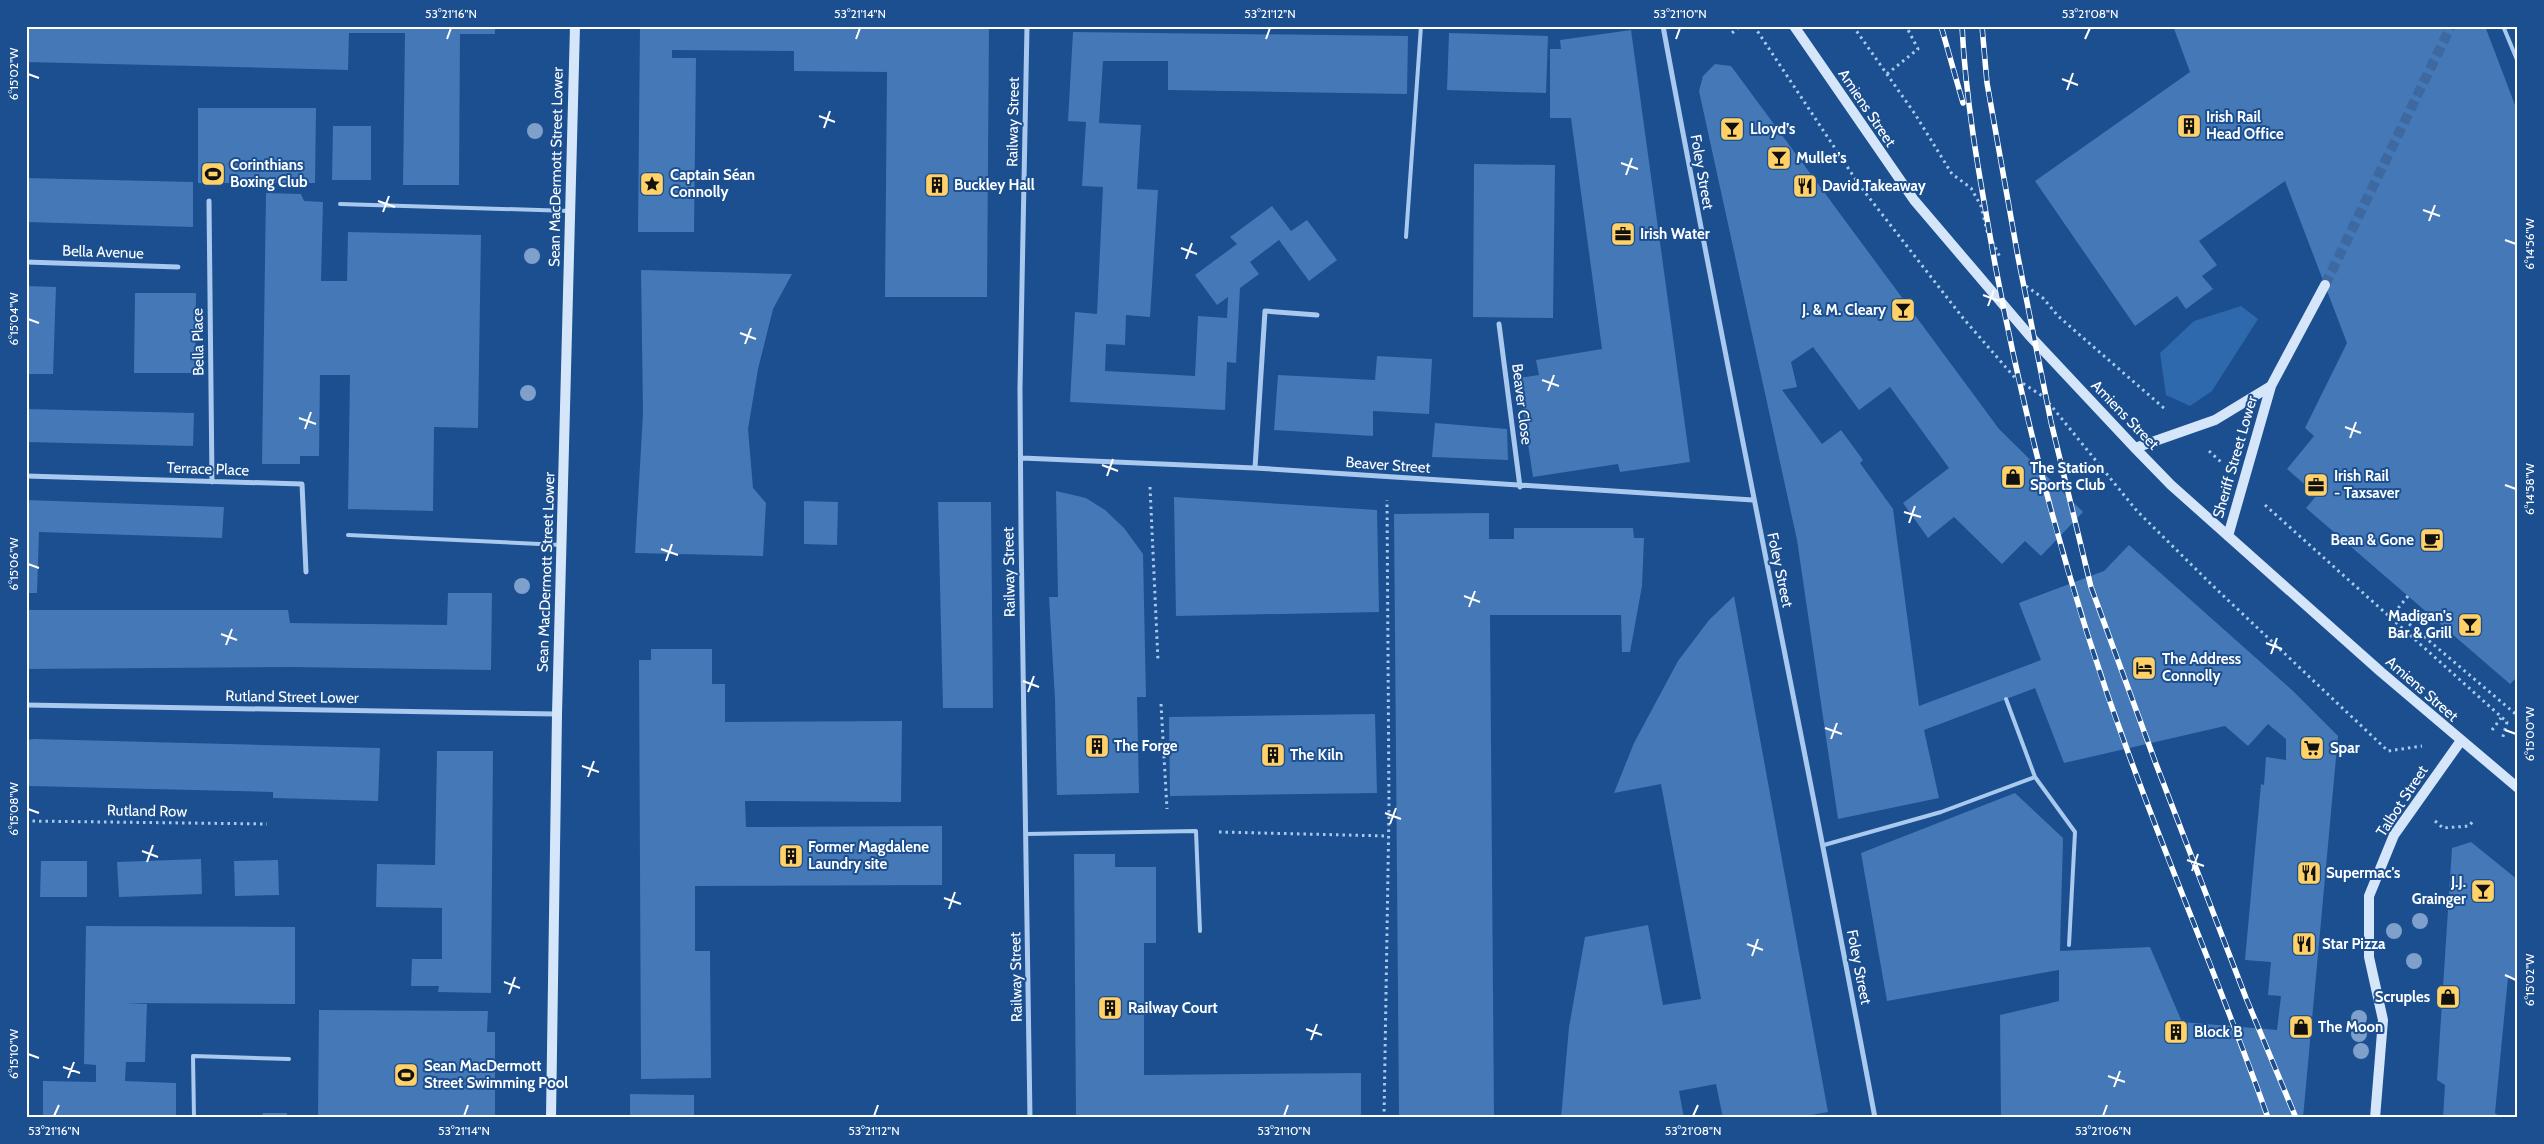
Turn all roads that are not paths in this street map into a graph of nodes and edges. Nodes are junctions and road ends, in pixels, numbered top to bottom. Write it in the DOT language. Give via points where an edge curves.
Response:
graph roads {
  1 [pos="575,26"];
  2 [pos="1027,26"];
  3 [pos="1421,26"];
  4 [pos="1663,26"];
  5 [pos="1794,26"];
  6 [pos="2503,26"];
  7 [pos="2518,62"];
  8 [pos="209,201"];
  9 [pos="340,204"];
  10 [pos="570,211"];
  11 [pos="1406,237"];
  12 [pos="26,262"];
  13 [pos="178,267"];
  14 [pos="2325,285"];
  15 [pos="1317,315"];
  16 [pos="1499,324"];
  17 [pos="2270,386"];
  18 [pos="2135,448"];
  19 [pos="1022,458"];
  20 [pos="1255,468"];
  21 [pos="26,476"];
  22 [pos="212,482"];
  23 [pos="1520,487"];
  24 [pos="1753,500"];
  25 [pos="348,535"];
  26 [pos="2228,536"];
  27 [pos="561,545"];
  28 [pos="306,572"];
  29 [pos="2006,699"];
  30 [pos="26,705"];
  31 [pos="557,714"];
  32 [pos="2460,742"];
  33 [pos="2035,776"];
  34 [pos="2518,788"];
  35 [pos="1026,834"];
  36 [pos="1824,845"];
  37 [pos="1200,931"];
  38 [pos="2069,945"];
  39 [pos="289,1059"];
  40 [pos="194,1118"];
  41 [pos="551,1118"];
  42 [pos="1030,1118"];
  43 [pos="1875,1118"];
  44 [pos="2375,1118"];
  1 -- 10 [label="street, Sean MacDermott Street Lower"];
  2 -- 19 [label="street, Railway Street"];
  3 -- 11 [label="lane"];
  4 -- 24 [label="street, Foley Street"];
  5 -- 18 [label="street, Amiens Street" via="1914,200 2029,335"];
  6 -- 7 [label="lane"];
  8 -- 22 [label="street, Bella Place"];
  9 -- 10 [label="lane"];
  10 -- 27 [label="street, Sean MacDermott Street Lower"];
  12 -- 13 [label="street, Bella Avenue"];
  14 -- 17 [label="street, Sheriff Street Lower"];
  15 -- 20 [label="street" via="1265,311"];
  16 -- 23 [label="street, Beaver Close"];
  17 -- 18 [label="street, Sheriff Street Lower" via="2215,420"];
  17 -- 26 [label="street, Sheriff Street Lower"];
  18 -- 26 [label="street, Amiens Street"];
  19 -- 20 [label="street, Beaver Street"];
  19 -- 35 [label="street, Railway Street"];
  20 -- 23 [label="street, Beaver Street"];
  21 -- 22 [label="street, Terrace Place"];
  22 -- 28 [label="street, Terrace Place" via="302,484"];
  23 -- 24 [label="street, Beaver Street"];
  24 -- 36 [label="street, Foley Street"];
  25 -- 27 [label="lane"];
  26 -- 32 [label="street, Amiens Street"];
  27 -- 31 [label="street, Sean MacDermott Street Lower"];
  29 -- 33 [label="lane"];
  30 -- 31 [label="street, Rutland Street Lower"];
  31 -- 41 [label="street, Sean MacDermott Street Lower"];
  32 -- 34 [label="street, Amiens Street"];
  32 -- 44 [label="street, Talbot Street" via="2394,835 2369,896 2369,957 2383,1020"];
  33 -- 36 [label="lane" via="1941,812"];
  33 -- 38 [label="lane" via="2075,832"];
  35 -- 37 [label="lane" via="1196,831"];
  35 -- 42 [label="street, Railway Street"];
  36 -- 43 [label="street, Foley Street"];
  39 -- 40 [label="lane" via="193,1056"];
}
